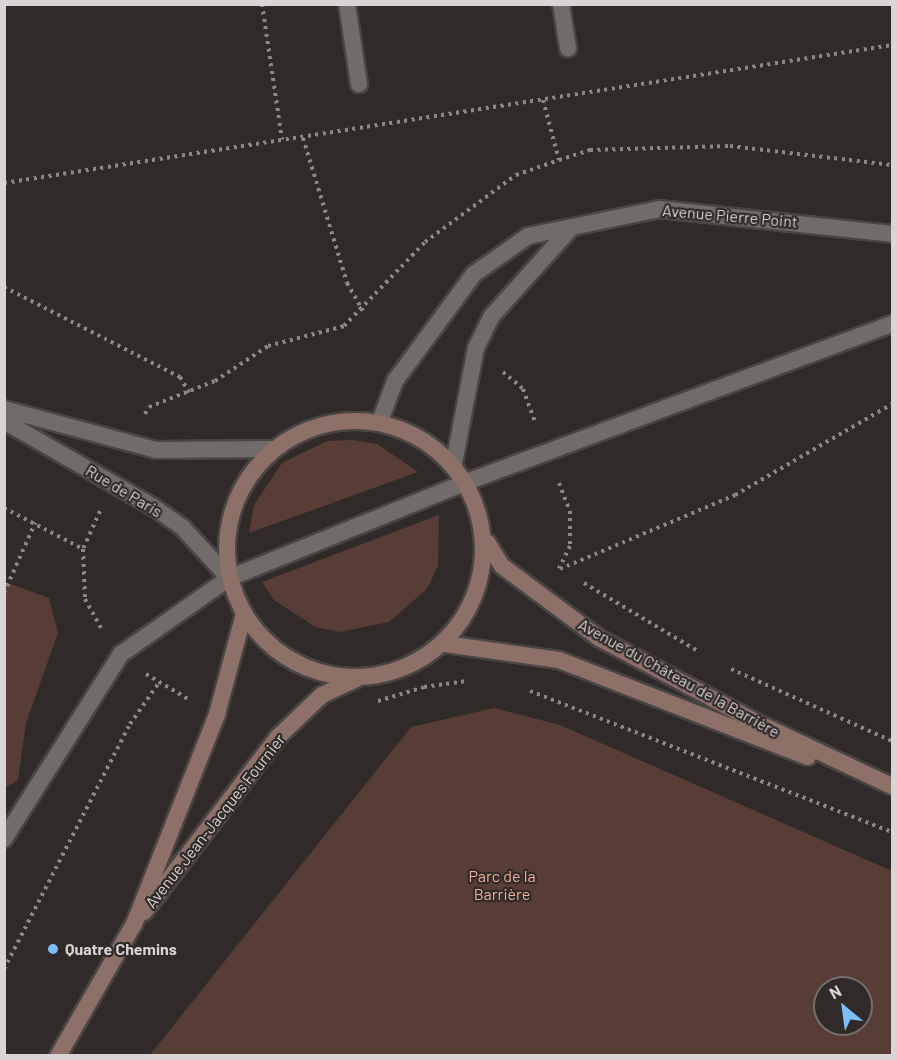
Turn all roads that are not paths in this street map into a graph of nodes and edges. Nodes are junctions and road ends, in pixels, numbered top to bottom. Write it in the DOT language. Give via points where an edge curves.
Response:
graph roads {
  1 [pos="347,4"];
  2 [pos="561,4"];
  3 [pos="568,48"];
  4 [pos="359,84"];
  5 [pos="570,229"];
  6 [pos="892,234"];
  7 [pos="892,324"];
  8 [pos="4,409"];
  9 [pos="4,421"];
  10 [pos="380,421"];
  11 [pos="272,449"];
  12 [pos="454,463"];
  13 [pos="464,483"];
  14 [pos="486,542"];
  15 [pos="230,578"];
  16 [pos="244,614"];
  17 [pos="445,644"];
  18 [pos="356,678"];
  19 [pos="892,787"];
  20 [pos="4,839"];
  21 [pos="134,924"];
  22 [pos="58,1056"];
  1 -- 4 [label="street"];
  2 -- 3 [label="street"];
  5 -- 6 [label="street, Avenue Pierre Point" via="659,209"];
  5 -- 10 [label="street, Avenue Pierre Point" via="528,237 474,273 395,381"];
  5 -- 12 [label="street" via="491,317 471,369"];
  7 -- 13 [label="street"];
  8 -- 11 [label="street" via="156,450"];
  9 -- 15 [label="street, Rue de Paris" via="160,512"];
  10 -- 11 [label="main road" via="350,418 322,423"];
  10 -- 12 [label="main road" via="418,434"];
  11 -- 15 [label="main road" via="242,487 227,538"];
  12 -- 13 [label="main road, Avenue du Château de la Barrière"];
  13 -- 14 [label="main road, Avenue du Château de la Barrière"];
  13 -- 15 [label="street"];
  14 -- 17 [label="main road" via="477,595"];
  14 -- 19 [label="main road, Avenue du Château de la Barrière" via="502,566 598,638 760,724"];
  15 -- 16 [label="main road"];
  15 -- 20 [label="street" via="121,654"];
  16 -- 18 [label="main road" via="266,642 290,660 318,672"];
  16 -- 21 [label="main road, Avenue Jean-Jacques Fournier" via="217,714"];
  17 -- 18 [label="main road" via="403,670"];
  17 -- 19 [label="main road, Avenue du Château de la Barrière" via="559,660"];
  18 -- 21 [label="main road, Avenue Jean-Jacques Fournier" via="322,695 278,737"];
  21 -- 22 [label="main road, Avenue Jean-Jacques Fournier"];
}
